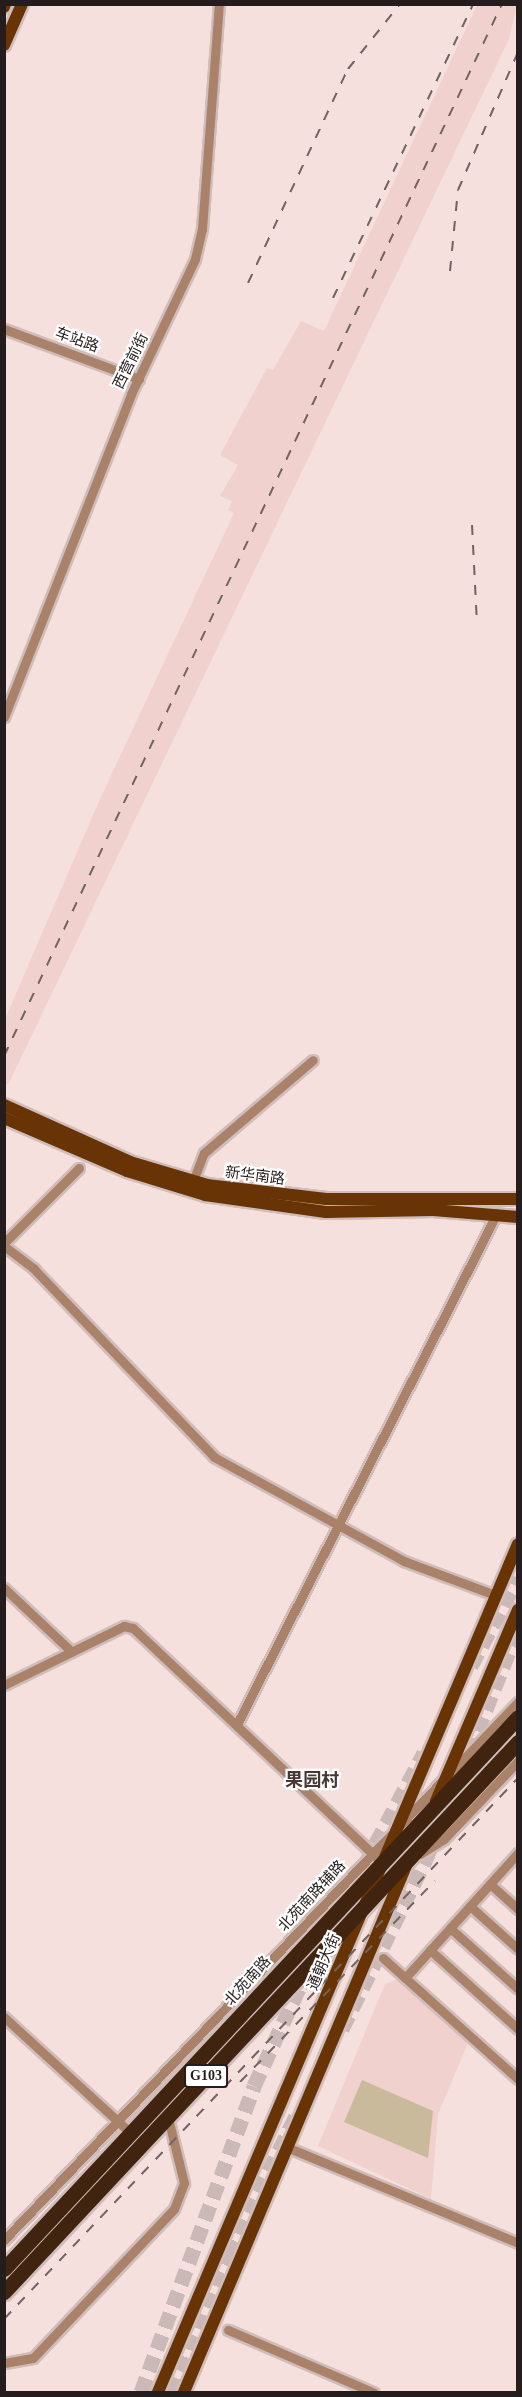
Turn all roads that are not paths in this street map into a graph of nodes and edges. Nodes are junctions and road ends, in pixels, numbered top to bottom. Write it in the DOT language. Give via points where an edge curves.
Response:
graph roads {
  1 [pos="22,4"];
  2 [pos="219,4"];
  3 [pos="4,45"];
  4 [pos="4,329"];
  5 [pos="139,379"];
  6 [pos="4,717"];
  7 [pos="313,1060"];
  8 [pos="4,1106"];
  9 [pos="4,1118"];
  10 [pos="79,1168"];
  11 [pos="193,1181"];
  12 [pos="518,1199"];
  13 [pos="496,1213"];
  14 [pos="517,1217"];
  15 [pos="4,1245"];
  16 [pos="338,1524"];
  17 [pos="518,1544"];
  18 [pos="4,1588"];
  19 [pos="495,1595"];
  20 [pos="518,1610"];
  21 [pos="72,1652"];
  22 [pos="4,1686"];
  23 [pos="518,1702"];
  24 [pos="518,1717"];
  25 [pos="237,1724"];
  26 [pos="518,1742"];
  27 [pos="518,1761"];
  28 [pos="447,1776"];
  29 [pos="436,1803"];
  30 [pos="394,1832"];
  31 [pos="518,1853"];
  32 [pos="377,1858"];
  33 [pos="407,1862"];
  34 [pos="510,1862"];
  35 [pos="518,1869"];
  36 [pos="490,1884"];
  37 [pos="363,1906"];
  38 [pos="470,1906"];
  39 [pos="518,1909"];
  40 [pos="450,1928"];
  41 [pos="518,1949"];
  42 [pos="430,1950"];
  43 [pos="383,1958"];
  44 [pos="405,1978"];
  45 [pos="518,1989"];
  46 [pos="4,2017"];
  47 [pos="518,2029"];
  48 [pos="518,2079"];
  49 [pos="168,2118"];
  50 [pos="120,2123"];
  51 [pos="132,2134"];
  52 [pos="289,2148"];
  53 [pos="4,2240"];
  54 [pos="518,2243"];
  55 [pos="4,2270"];
  56 [pos="4,2292"];
  57 [pos="228,2330"];
  58 [pos="4,2363"];
  59 [pos="158,2392"];
  60 [pos="184,2392"];
  61 [pos="373,2392"];
  1 -- 3 [label="main road"];
  2 -- 5 [label="street, 西营前街" via="202,229 183,289"];
  4 -- 5 [label="street, 车站路"];
  5 -- 6 [label="street, 西营前街"];
  7 -- 11 [label="street" via="204,1153"];
  8 -- 11 [label="main road, 新华南路" via="130,1162"];
  9 -- 13 [label="main road, 新华南路" via="127,1171 205,1195 326,1212"];
  10 -- 15 [label="street"];
  11 -- 12 [label="main road, 新华南路" via="326,1200"];
  13 -- 14 [label="main road, 新华南路"];
  13 -- 16 [label="street"];
  15 -- 16 [label="street" via="34,1269 214,1457"];
  16 -- 19 [label="street" via="404,1561"];
  16 -- 25 [label="street"];
  17 -- 19 [label="main road, 通朝大街"];
  18 -- 21 [label="street"];
  19 -- 30 [label="main road, 通朝大街"];
  20 -- 28 [label="main road"];
  21 -- 22 [label="street"];
  21 -- 25 [label="street" via="124,1626 133,1628"];
  23 -- 28 [label="street"];
  24 -- 29 [label="highway, 北苑南路 / G103"];
  25 -- 32 [label="street"];
  26 -- 33 [label="highway, G103"];
  27 -- 33 [label="street" via="444,1839"];
  28 -- 29 [label="main road"];
  28 -- 30 [label="street"];
  29 -- 32 [label="highway, 北苑南路 / G103"];
  29 -- 33 [label="main road"];
  30 -- 32 [label="main road, 通朝大街"];
  31 -- 34 [label="street"];
  32 -- 37 [label="main road, 通朝大街"];
  32 -- 50 [label="street, 北苑南路辅路"];
  32 -- 51 [label="highway, 北苑南路 / G103"];
  33 -- 37 [label="highway, G103"];
  33 -- 52 [label="main road"];
  34 -- 35 [label="street"];
  34 -- 36 [label="street"];
  36 -- 38 [label="street"];
  36 -- 39 [label="street"];
  37 -- 49 [label="highway, G103"];
  37 -- 59 [label="main road, 通朝大街"];
  38 -- 40 [label="street"];
  38 -- 41 [label="street"];
  40 -- 42 [label="street"];
  40 -- 45 [label="street"];
  42 -- 44 [label="street"];
  42 -- 47 [label="street"];
  43 -- 44 [label="street"];
  44 -- 48 [label="street"];
  46 -- 50 [label="street"];
  49 -- 56 [label="highway, G103"];
  49 -- 58 [label="street" via="184,2183 174,2209 33,2358"];
  50 -- 51 [label="street"];
  50 -- 53 [label="street, 北苑南路辅路"];
  51 -- 55 [label="highway, 北苑南路 / G103"];
  52 -- 54 [label="street"];
  52 -- 60 [label="main road"];
  57 -- 61 [label="street"];
}
